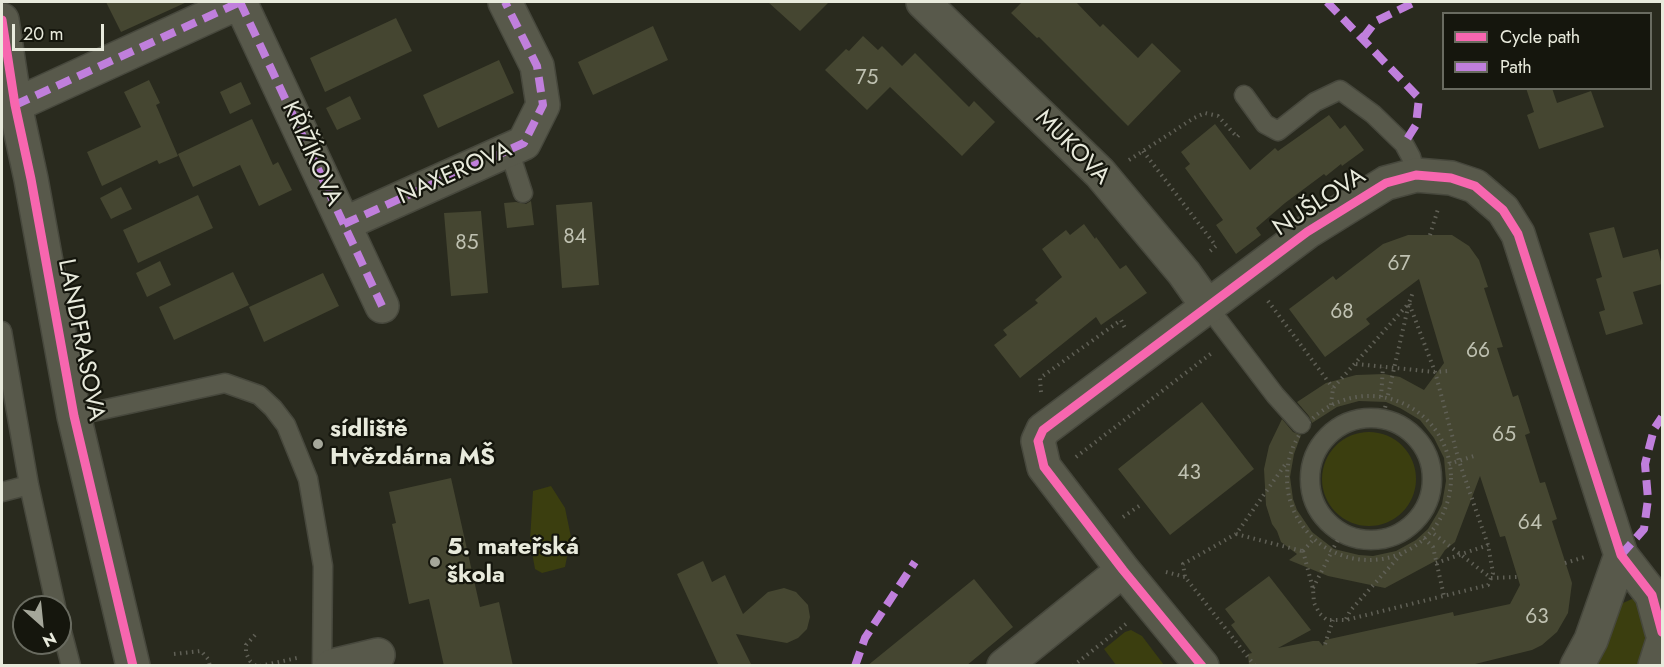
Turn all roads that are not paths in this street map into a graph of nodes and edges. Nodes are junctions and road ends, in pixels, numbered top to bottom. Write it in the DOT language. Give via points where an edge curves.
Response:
graph roads {
  1 [pos="240,2"];
  2 [pos="505,2"];
  3 [pos="923,2"];
  4 [pos="2,20"];
  5 [pos="1244,95"];
  6 [pos="15,105"];
  7 [pos="509,150"];
  8 [pos="1416,175"];
  9 [pos="523,193"];
  10 [pos="344,224"];
  11 [pos="382,306"];
  12 [pos="1208,307"];
  13 [pos="2,331"];
  14 [pos="74,416"];
  15 [pos="1310,433"];
  16 [pos="29,485"];
  17 [pos="2,492"];
  18 [pos="1609,554"];
  19 [pos="1123,570"];
  20 [pos="53,595"];
  21 [pos="1662,632"];
  22 [pos="1662,644"];
  23 [pos="378,655"];
  24 [pos="133,666"];
  25 [pos="322,666"];
  26 [pos="332,666"];
  27 [pos="1004,666"];
  28 [pos="1202,666"];
  29 [pos="1577,666"];
  30 [pos="1655,666"];
  1 -- 6 [label="street"];
  1 -- 10 [label="street, KŘIŽÍKOVA"];
  2 -- 7 [label="street, NAXEROVA" via="537,66 543,105 524,143"];
  3 -- 12 [label="street, MUKOVA" via="1100,173"];
  4 -- 6 [label="street, LANDFRASOVA"];
  5 -- 8 [label="lane" via="1265,124 1278,131 1315,102 1340,90 1404,144"];
  6 -- 14 [label="street, LANDFRASOVA"];
  7 -- 9 [label="lane"];
  7 -- 10 [label="street, NAXEROVA"];
  8 -- 12 [label="street, NUŠLOVA" via="1386,183 1307,232"];
  8 -- 18 [label="street, NUŠLOVA" via="1451,178 1475,186 1503,210 1518,234"];
  10 -- 11 [label="street, KŘIŽÍKOVA"];
  12 -- 15 [label="lane" via="1275,395"];
  12 -- 19 [label="street, NUŠLOVA" via="1043,430 1038,441 1044,467"];
  13 -- 16 [label="lane"];
  14 -- 24 [label="street, LANDFRASOVA"];
  14 -- 25 [label="lane" via="225,383 259,395 273,408 286,425 308,480 323,566"];
  15 -- 15 [label="lane" via="1312,493 1338,540 1377,540 1422,524 1433,473 1423,446 1403,426 1384,411"];
  16 -- 17 [label="lane"];
  16 -- 20 [label="lane"];
  18 -- 21 [label="street, NUŠLOVA" via="1652,596"];
  18 -- 29 [label="street" via="1591,640"];
  19 -- 27 [label="street"];
  19 -- 28 [label="street, NUŠLOVA"];
  22 -- 30 [label="street"];
  23 -- 26 [label="street"];
}
